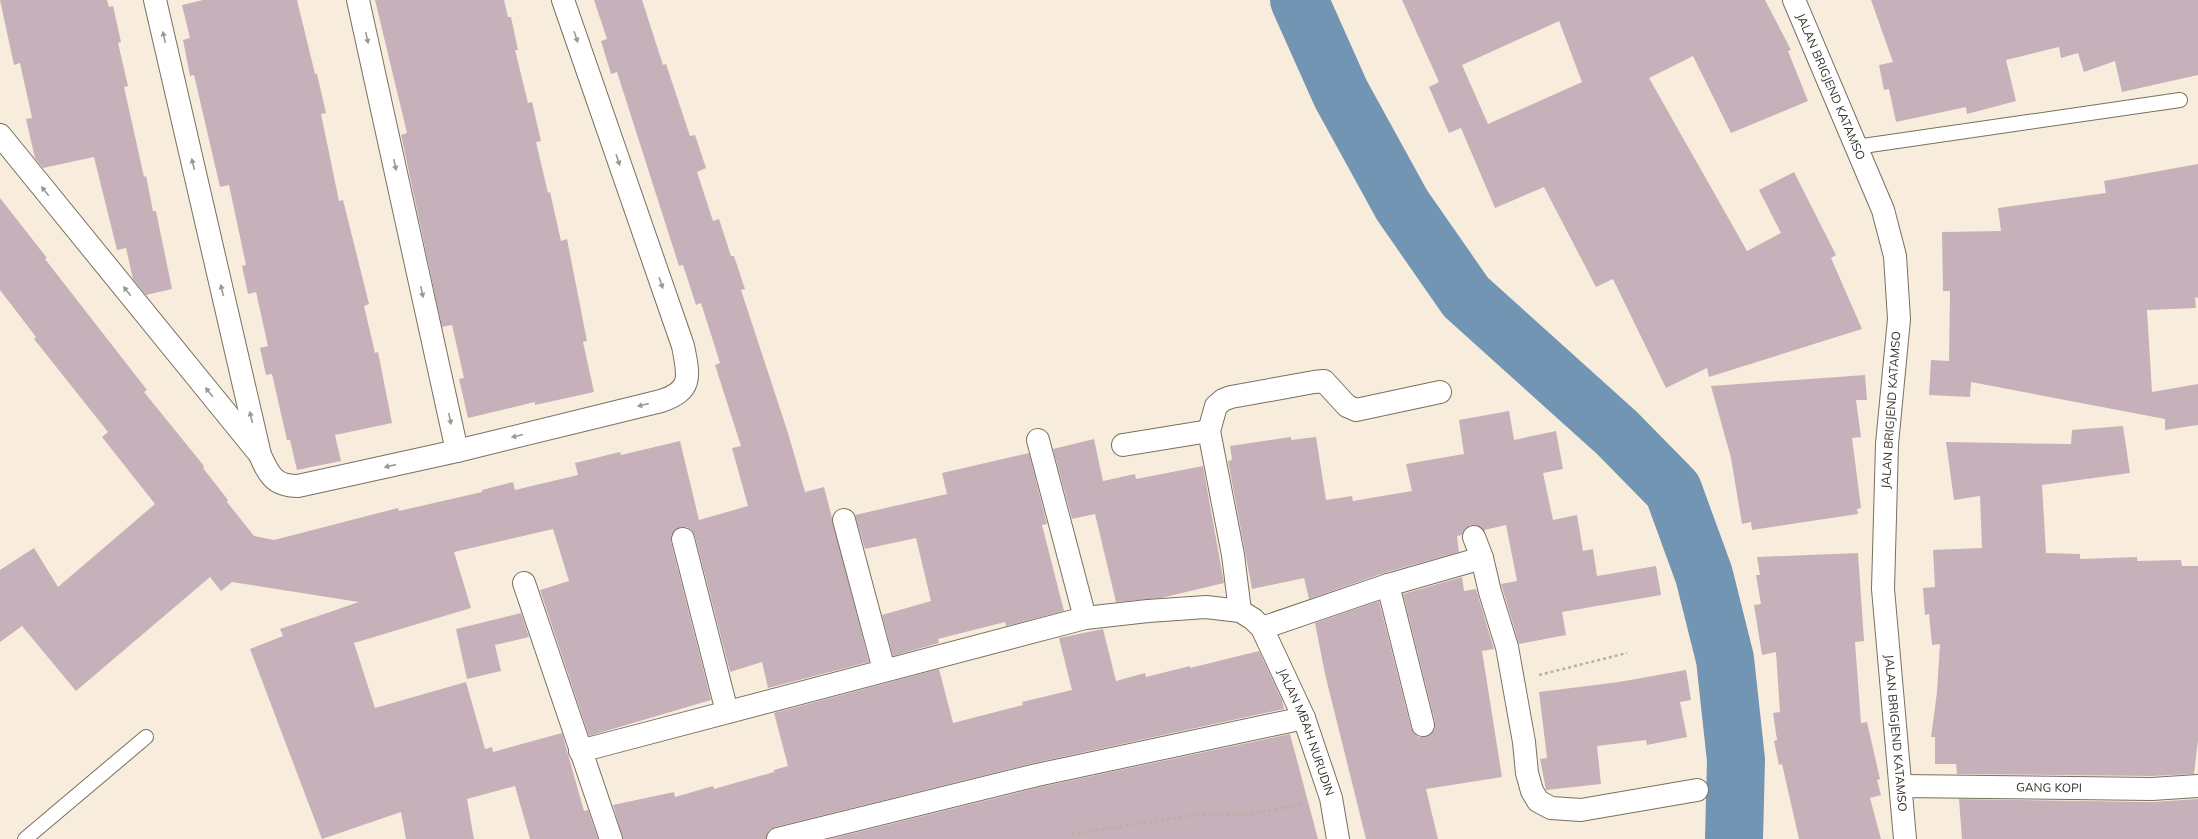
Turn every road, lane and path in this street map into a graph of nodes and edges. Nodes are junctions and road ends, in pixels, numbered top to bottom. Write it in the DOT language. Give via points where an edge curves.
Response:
graph roads {
  1 [pos="155,0"];
  2 [pos="358,0"];
  3 [pos="563,0"];
  4 [pos="1794,0"];
  5 [pos="2180,100"];
  6 [pos="0,135"];
  7 [pos="1856,147"];
  8 [pos="1440,392"];
  9 [pos="1209,431"];
  10 [pos="1038,440"];
  11 [pos="1123,445"];
  12 [pos="457,451"];
  13 [pos="260,455"];
  14 [pos="844,520"];
  15 [pos="1474,537"];
  16 [pos="683,539"];
  17 [pos="1482,558"];
  18 [pos="524,583"];
  19 [pos="1388,585"];
  20 [pos="1240,611"];
  21 [pos="1084,618"];
  22 [pos="1262,628"];
  23 [pos="1627,654"];
  24 [pos="884,670"];
  25 [pos="1514,681"];
  26 [pos="726,712"];
  27 [pos="1304,718"];
  28 [pos="1423,725"];
  29 [pos="146,737"];
  30 [pos="580,751"];
  31 [pos="1901,786"];
  32 [pos="2198,786"];
  33 [pos="1697,790"];
  34 [pos="1331,798"];
  35 [pos="1072,834"];
  36 [pos="25,839"];
  37 [pos="611,839"];
  38 [pos="778,839"];
  39 [pos="1338,839"];
  40 [pos="1904,839"];
  13 -- 1 [label="street, one-way"];
  2 -- 12 [label="street, one-way"];
  3 -- 12 [label="street, one-way" via="683,346 685,384 680,393 660,401"];
  4 -- 7 [label="street, JALAN BRIGJEND KATAMSO"];
  5 -- 7 [label="lane"];
  13 -- 6 [label="street, one-way"];
  7 -- 31 [label="street, JALAN BRIGJEND KATAMSO" via="1882,210 1895,256 1898,288 1899,319 1887,444 1883,589"];
  8 -- 9 [label="street" via="1356,410 1347,406 1324,382 1314,382 1223,400 1216,406"];
  9 -- 11 [label="street"];
  9 -- 20 [label="street"];
  10 -- 21 [label="street"];
  12 -- 13 [label="street, one-way" via="298,486 284,486 274,479"];
  14 -- 24 [label="street"];
  15 -- 17 [label="street"];
  16 -- 26 [label="street"];
  17 -- 19 [label="street"];
  17 -- 25 [label="street"];
  18 -- 30 [label="street"];
  19 -- 22 [label="street"];
  19 -- 28 [label="street"];
  20 -- 21 [label="street" via="1206,607"];
  20 -- 22 [label="street"];
  21 -- 24 [label="street"];
  22 -- 27 [label="street, JALAN MBAH NURUDIN"];
  23 -- 25 [label="path"];
  24 -- 26 [label="street"];
  25 -- 33 [label="street" via="1527,773 1532,791 1538,801 1546,806 1581,810"];
  26 -- 30 [label="street"];
  27 -- 34 [label="street, JALAN MBAH NURUDIN"];
  27 -- 38 [label="street" via="1037,775"];
  29 -- 36 [label="lane"];
  30 -- 37 [label="street"];
  31 -- 32 [label="street, GANG KOPI" via="2152,789"];
  31 -- 40 [label="street, JALAN BRIGJEND KATAMSO"];
  34 -- 35 [label="path" via="1252,814 1201,814"];
  34 -- 39 [label="street, JALAN MBAH NURUDIN"];
}
